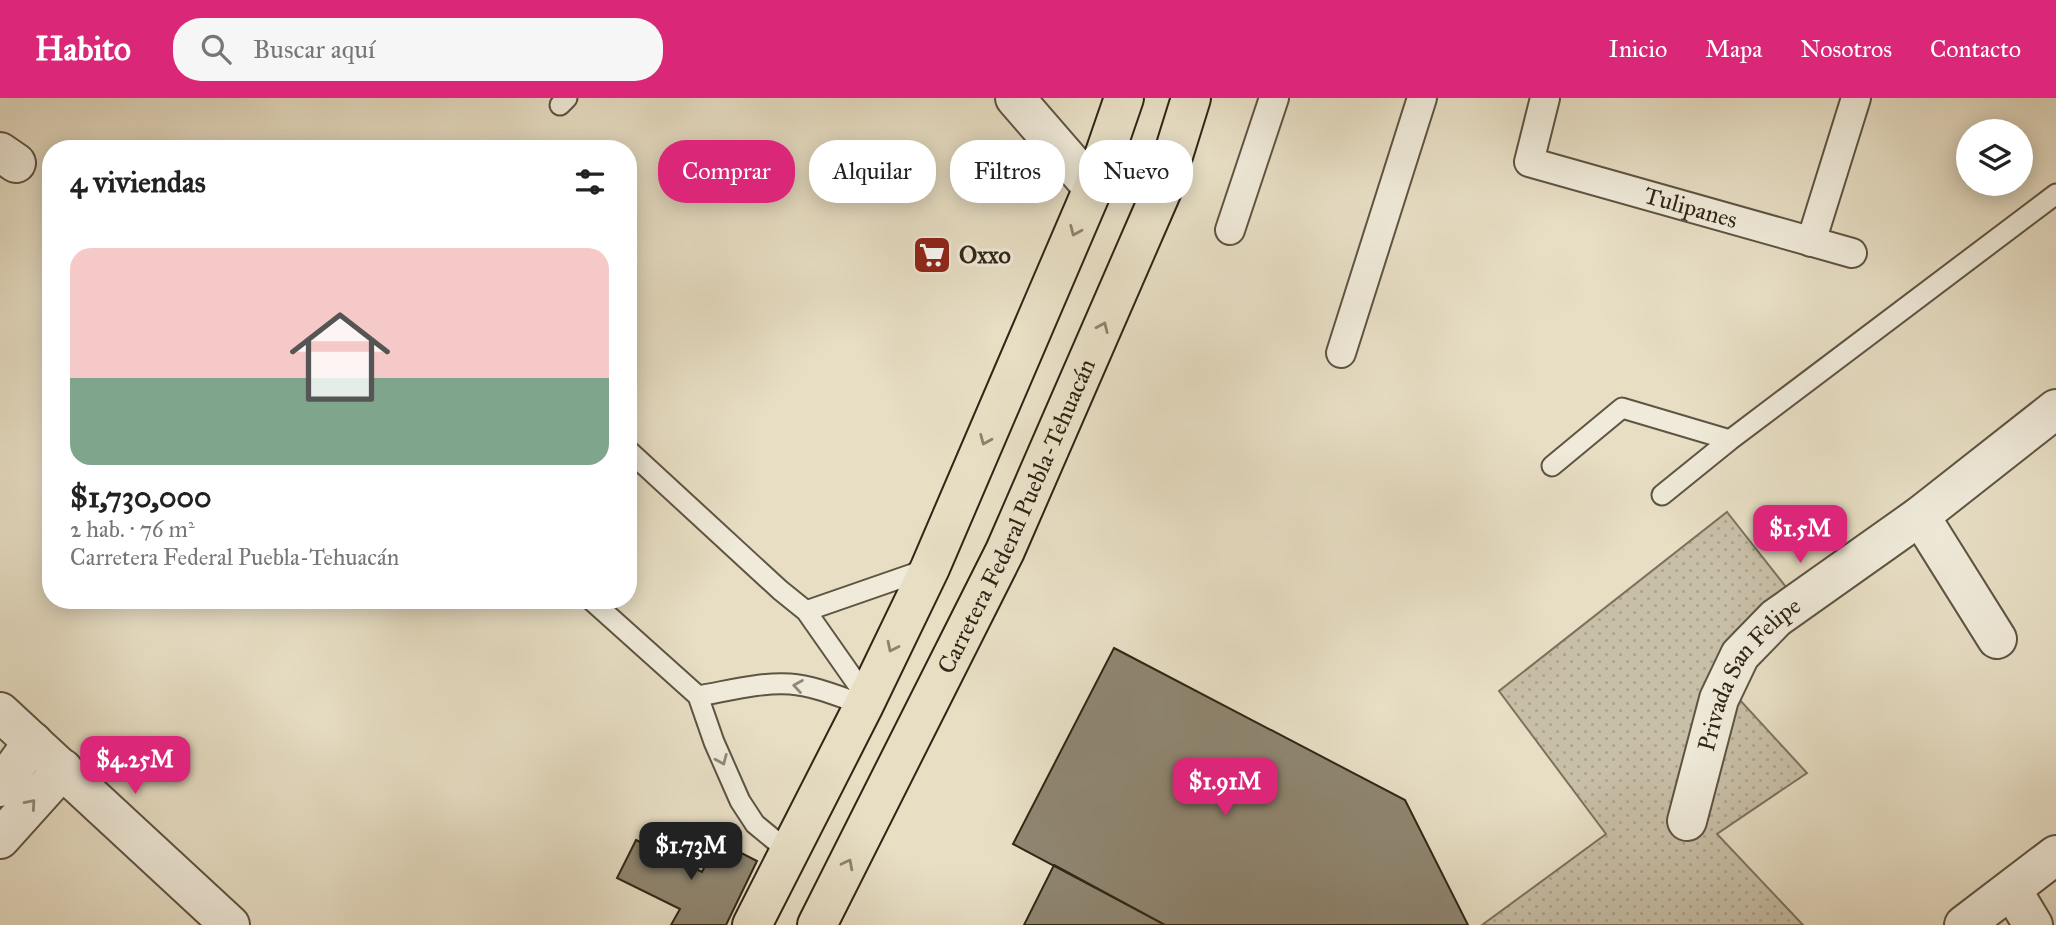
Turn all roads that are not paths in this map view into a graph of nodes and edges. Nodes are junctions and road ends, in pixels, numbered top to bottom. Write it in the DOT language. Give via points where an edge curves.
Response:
graph roads {
  1 [pos="1015,98"];
  2 [pos="1124,98"];
  3 [pos="1191,98"];
  4 [pos="1274,98"];
  5 [pos="1422,98"];
  6 [pos="1545,98"];
  7 [pos="1856,98"];
  8 [pos="1110,140"];
  9 [pos="1079,172"];
  10 [pos="2056,194"];
  11 [pos="1087,203"];
  12 [pos="1230,230"];
  13 [pos="1811,242"];
  14 [pos="1852,253"];
  15 [pos="1341,353"];
  16 [pos="2056,409"];
  17 [pos="1730,440"];
  18 [pos="637,458"];
  19 [pos="1552,466"];
  20 [pos="1662,495"];
  21 [pos="1920,516"];
  22 [pos="930,568"];
  23 [pos="601,609"];
  24 [pos="806,611"];
  25 [pos="1997,639"];
  26 [pos="698,696"];
  27 [pos="865,701"];
  28 [pos="0,712"];
  29 [pos="33,742"];
  30 [pos="63,769"];
  31 [pos="0,787"];
  32 [pos="1687,821"];
  33 [pos="0,839"];
  34 [pos="789,852"];
  35 [pos="2056,855"];
  36 [pos="2012,890"];
  37 [pos="230,925"];
  38 [pos="752,925"];
  39 [pos="817,925"];
  40 [pos="1964,925"];
  41 [pos="2033,925"];
  1 -- 9 [label="street"];
  2 -- 8 [label="main road"];
  39 -- 3 [label="main road, Carretera Federal Puebla-Tehuacán, one-way" via="1005,551 1163,188"];
  4 -- 12 [label="street"];
  5 -- 15 [label="street"];
  6 -- 13 [label="street, Tulipanes" via="1529,162"];
  7 -- 13 [label="street"];
  10 -- 17 [label="lane"];
  11 -- 22 [label="main road, one-way"];
  13 -- 14 [label="street, Tulipanes"];
  16 -- 21 [label="street, Privada San Felipe"];
  17 -- 19 [label="lane" via="1622,408"];
  17 -- 20 [label="lane"];
  18 -- 24 [label="lane"];
  21 -- 25 [label="street"];
  21 -- 32 [label="street, Privada San Felipe" via="1776,618 1740,655 1718,699"];
  22 -- 24 [label="lane"];
  22 -- 27 [label="main road, one-way"];
  23 -- 26 [label="lane"];
  24 -- 27 [label="lane"];
  27 -- 26 [label="lane, one-way" via="790,684"];
  26 -- 34 [label="lane, one-way" via="740,801 755,824"];
  27 -- 34 [label="main road"];
  28 -- 29 [label="street"];
  29 -- 30 [label="street"];
  29 -- 31 [label="street"];
  33 -- 30 [label="street, one-way"];
  30 -- 37 [label="street"];
  34 -- 38 [label="main road"];
  35 -- 36 [label="street"];
  36 -- 40 [label="street"];
  36 -- 41 [label="street"];
}
